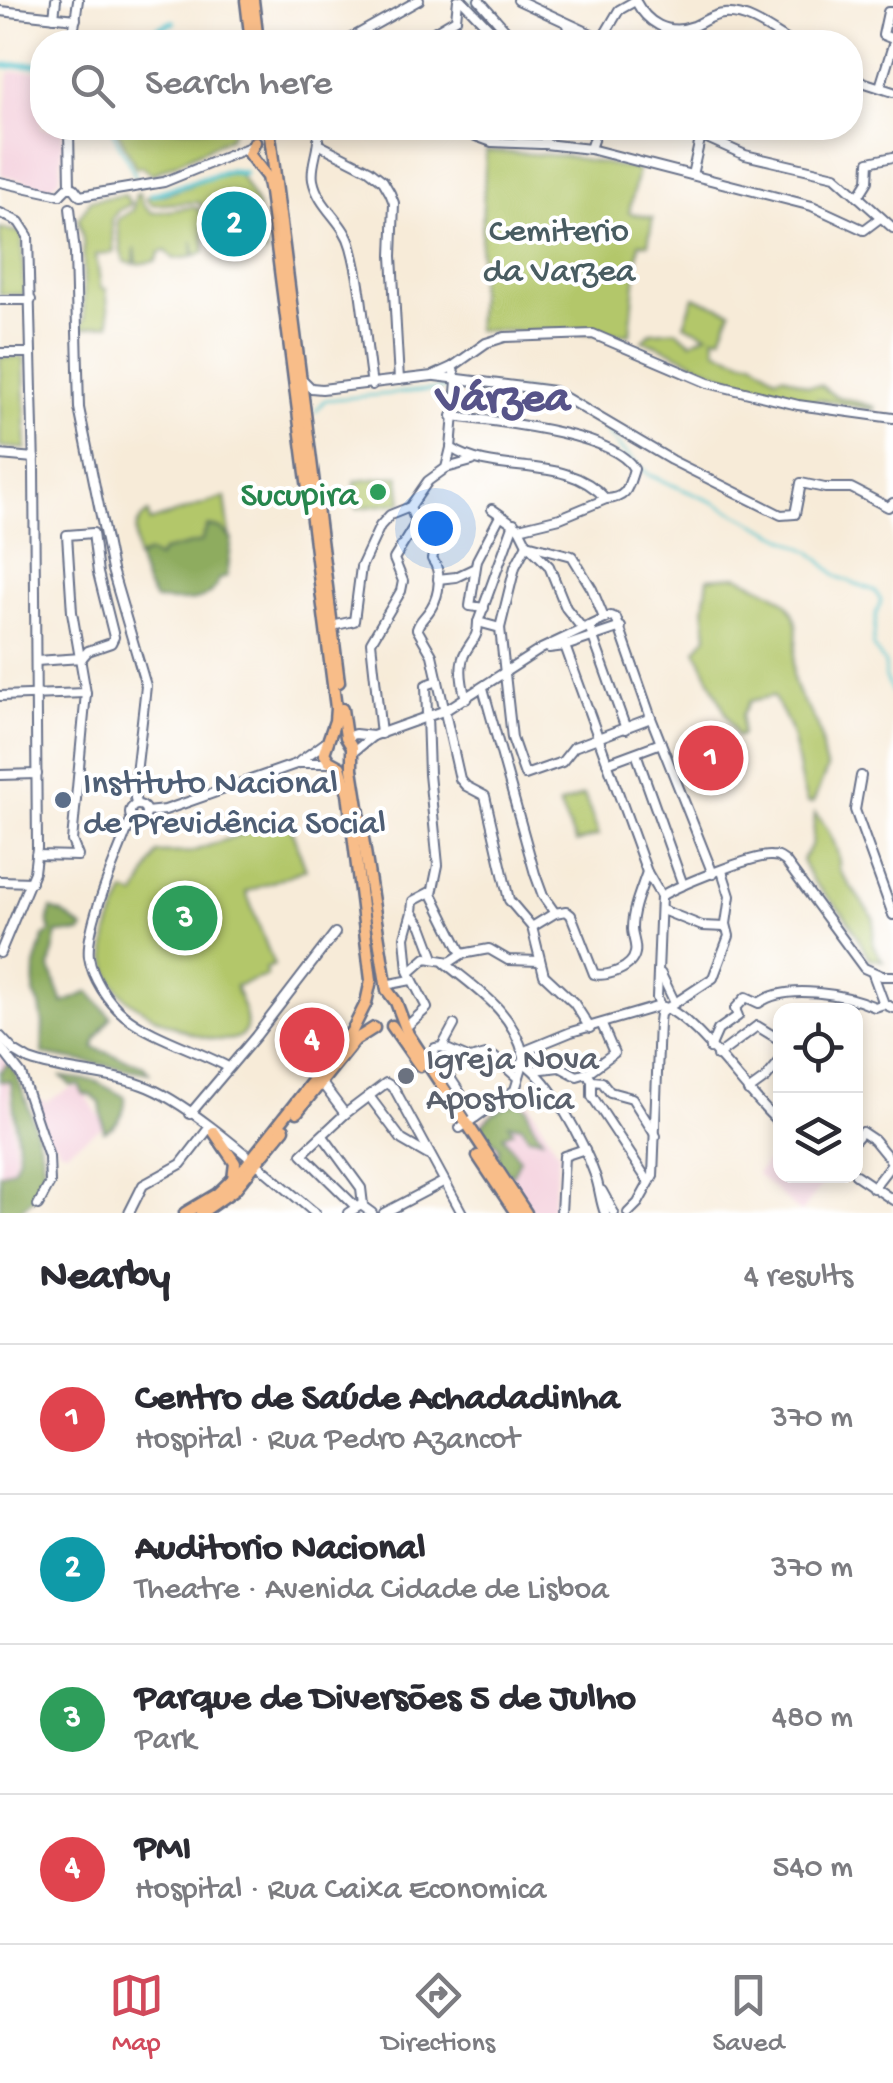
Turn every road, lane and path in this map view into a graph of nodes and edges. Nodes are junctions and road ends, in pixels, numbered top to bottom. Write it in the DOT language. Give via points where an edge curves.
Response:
graph roads {
  1 [pos="56,0"];
  2 [pos="78,0"];
  3 [pos="246,0"];
  4 [pos="253,0"];
  5 [pos="419,0"];
  6 [pos="460,0"];
  7 [pos="479,0"];
  8 [pos="518,0"];
  9 [pos="635,0"];
  10 [pos="622,8"];
  11 [pos="0,12"];
  12 [pos="893,12"];
  13 [pos="54,17"];
  14 [pos="646,18"];
  15 [pos="76,19"];
  16 [pos="568,25"];
  17 [pos="74,30"];
  18 [pos="250,30"];
  19 [pos="257,30"];
  20 [pos="365,30"];
  21 [pos="437,30"];
  22 [pos="490,30"];
  23 [pos="505,30"];
  24 [pos="569,30"];
  25 [pos="579,30"];
  26 [pos="609,30"];
  27 [pos="674,30"];
  28 [pos="674,30"];
  29 [pos="768,30"];
  30 [pos="893,42"];
  31 [pos="863,82"];
  32 [pos="880,87"];
  33 [pos="893,92"];
  34 [pos="68,140"];
  35 [pos="255,140"];
  36 [pos="270,140"];
  37 [pos="319,140"];
  38 [pos="487,140"];
  39 [pos="545,140"];
  40 [pos="593,140"];
  41 [pos="700,140"];
  42 [pos="712,140"];
  43 [pos="545,144"];
  44 [pos="253,145"];
  45 [pos="320,145"];
  46 [pos="590,150"];
  47 [pos="271,152"];
  48 [pos="893,157"];
  49 [pos="221,161"];
  50 [pos="255,164"];
  51 [pos="692,175"];
  52 [pos="0,182"];
  53 [pos="70,188"];
  54 [pos="60,195"];
  55 [pos="80,196"];
  56 [pos="858,197"];
  57 [pos="70,208"];
  58 [pos="0,213"];
  59 [pos="880,218"];
  60 [pos="893,228"];
  61 [pos="0,300"];
  62 [pos="31,300"];
  63 [pos="0,353"];
  64 [pos="31,353"];
  65 [pos="452,366"];
  66 [pos="301,376"];
  67 [pos="432,376"];
  68 [pos="399,380"];
  69 [pos="456,380"];
  70 [pos="372,385"];
  71 [pos="322,389"];
  72 [pos="304,401"];
  73 [pos="452,416"];
  74 [pos="893,418"];
  75 [pos="451,448"];
  76 [pos="0,455"];
  77 [pos="34,458"];
  78 [pos="472,461"];
  79 [pos="446,468"];
  80 [pos="606,499"];
  81 [pos="893,503"];
  82 [pos="410,508"];
  83 [pos="441,525"];
  84 [pos="516,526"];
  85 [pos="527,544"];
  86 [pos="559,552"];
  87 [pos="549,566"];
  88 [pos="475,568"];
  89 [pos="438,579"];
  90 [pos="484,608"];
  91 [pos="604,618"];
  92 [pos="478,622"];
  93 [pos="332,626"];
  94 [pos="585,627"];
  95 [pos="621,627"];
  96 [pos="500,628"];
  97 [pos="594,638"];
  98 [pos="565,646"];
  99 [pos="541,648"];
  100 [pos="82,658"];
  101 [pos="36,661"];
  102 [pos="506,672"];
  103 [pos="438,680"];
  104 [pos="482,688"];
  105 [pos="86,694"];
  106 [pos="37,695"];
  107 [pos="0,696"];
  108 [pos="466,699"];
  109 [pos="446,710"];
  110 [pos="428,718"];
  111 [pos="651,718"];
  112 [pos="626,728"];
  113 [pos="377,735"];
  114 [pos="346,737"];
  115 [pos="598,740"];
  116 [pos="326,742"];
  117 [pos="661,743"];
  118 [pos="636,753"];
  119 [pos="352,754"];
  120 [pos="335,763"];
  121 [pos="607,763"];
  122 [pos="286,767"];
  123 [pos="37,774"];
  124 [pos="0,775"];
  125 [pos="862,776"];
  126 [pos="136,805"];
  127 [pos="159,811"];
  128 [pos="146,812"];
  129 [pos="132,818"];
  130 [pos="124,841"];
  131 [pos="36,854"];
  132 [pos="647,872"];
  133 [pos="717,872"];
  134 [pos="0,881"];
  135 [pos="31,882"];
  136 [pos="683,885"];
  137 [pos="432,890"];
  138 [pos="661,896"];
  139 [pos="662,910"];
  140 [pos="412,912"];
  141 [pos="555,913"];
  142 [pos="893,915"];
  143 [pos="532,927"];
  144 [pos="726,927"];
  145 [pos="335,934"];
  146 [pos="0,953"];
  147 [pos="462,954"];
  148 [pos="434,958"];
  149 [pos="540,961"];
  150 [pos="444,963"];
  151 [pos="660,974"];
  152 [pos="874,974"];
  153 [pos="410,976"];
  154 [pos="893,976"];
  155 [pos="388,991"];
  156 [pos="666,1002"];
  157 [pos="365,1005"];
  158 [pos="889,1006"];
  159 [pos="399,1015"];
  160 [pos="454,1024"];
  161 [pos="602,1025"];
  162 [pos="392,1026"];
  163 [pos="374,1028"];
  164 [pos="404,1028"];
  165 [pos="590,1028"];
  166 [pos="0,1036"];
  167 [pos="773,1036"];
  168 [pos="0,1047"];
  169 [pos="710,1048"];
  170 [pos="438,1049"];
  171 [pos="717,1056"];
  172 [pos="524,1060"];
  173 [pos="228,1067"];
  174 [pos="534,1070"];
  175 [pos="773,1070"];
  176 [pos="590,1077"];
  177 [pos="518,1078"];
  178 [pos="320,1082"];
  179 [pos="748,1091"];
  180 [pos="369,1096"];
  181 [pos="190,1114"];
  182 [pos="345,1114"];
  183 [pos="773,1115"];
  184 [pos="476,1117"];
  185 [pos="462,1126"];
  186 [pos="212,1130"];
  187 [pos="863,1133"];
  188 [pos="323,1136"];
  189 [pos="656,1136"];
  190 [pos="585,1149"];
  191 [pos="430,1156"];
  192 [pos="892,1162"];
  193 [pos="253,1163"];
  194 [pos="233,1180"];
  195 [pos="863,1180"];
  196 [pos="648,1181"];
  197 [pos="444,1182"];
  198 [pos="599,1186"];
  199 [pos="873,1188"];
  200 [pos="893,1200"];
  201 [pos="38,1205"];
  202 [pos="355,1208"];
  203 [pos="129,1213"];
  204 [pos="185,1213"];
  205 [pos="201,1213"];
  206 [pos="315,1213"];
  207 [pos="372,1213"];
  208 [pos="384,1213"];
  209 [pos="462,1213"];
  210 [pos="516,1213"];
  211 [pos="526,1213"];
  212 [pos="562,1213"];
  213 [pos="606,1213"];
  214 [pos="614,1213"];
  215 [pos="628,1213"];
  1 -- 13 [label="street"];
  2 -- 15 [label="street"];
  3 -- 18 [label="main road"];
  4 -- 19 [label="main road"];
  5 -- 20 [label="street"];
  6 -- 21 [label="street" via="456,19"];
  6 -- 22 [label="street"];
  7 -- 23 [label="street"];
  8 -- 16 [label="street"];
  9 -- 10 [label="street"];
  9 -- 14 [label="street"];
  10 -- 14 [label="street"];
  10 -- 26 [label="street"];
  11 -- 13 [label="street"];
  12 -- 30 [label="street" via="883,35"];
  13 -- 15 [label="street"];
  14 -- 28 [label="street"];
  15 -- 17 [label="street"];
  16 -- 24 [label="street"];
  16 -- 25 [label="street"];
  27 -- 29 [label="street" via="725,14"];
  30 -- 32 [label="street"];
  31 -- 32 [label="street"];
  32 -- 33 [label="street"];
  34 -- 53 [label="street"];
  35 -- 44 [label="main road"];
  36 -- 47 [label="main road"];
  37 -- 45 [label="street"];
  38 -- 43 [label="street"];
  39 -- 43 [label="street"];
  40 -- 46 [label="street"];
  41 -- 51 [label="street"];
  42 -- 56 [label="street" via="744,155 830,174"];
  43 -- 46 [label="street"];
  44 -- 47 [label="main road" via="266,142"];
  44 -- 49 [label="street"];
  44 -- 50 [label="main road" via="248,154"];
  45 -- 68 [label="street" via="383,180 394,203"];
  45 -- 70 [label="street" via="312,174 350,242"];
  46 -- 51 [label="street"];
  47 -- 50 [label="main road" via="267,162"];
  47 -- 66 [label="main road"];
  48 -- 56 [label="street" via="870,162"];
  49 -- 50 [label="street"];
  49 -- 55 [label="street" via="151,186"];
  50 -- 116 [label="main road" via="270,192 336,708"];
  51 -- 59 [label="street" via="812,206 864,230"];
  52 -- 54 [label="street"];
  53 -- 54 [label="street"];
  53 -- 55 [label="street"];
  54 -- 57 [label="street"];
  55 -- 57 [label="street"];
  56 -- 59 [label="street"];
  57 -- 126 [label="street" via="78,408 112,570 146,686"];
  58 -- 62 [label="street" via="27,232"];
  59 -- 60 [label="street"];
  61 -- 62 [label="street"];
  62 -- 64 [label="street"];
  63 -- 64 [label="street"];
  64 -- 77 [label="street"];
  65 -- 67 [label="street"];
  65 -- 69 [label="street"];
  65 -- 74 [label="street" via="505,337 592,334 708,383"];
  66 -- 71 [label="street" via="309,387"];
  66 -- 72 [label="main road"];
  67 -- 68 [label="street"];
  67 -- 69 [label="street"];
  68 -- 70 [label="street"];
  69 -- 73 [label="street"];
  69 -- 81 [label="street" via="554,390 781,515 795,514 802,483 851,488 888,507"];
  70 -- 71 [label="street"];
  71 -- 72 [label="street"];
  72 -- 93 [label="main road"];
  73 -- 75 [label="street"];
  73 -- 80 [label="street" via="564,432 628,459 634,469 627,492"];
  75 -- 78 [label="street"];
  75 -- 79 [label="street"];
  76 -- 77 [label="street"];
  77 -- 101 [label="street"];
  78 -- 79 [label="street"];
  78 -- 80 [label="street" via="567,474"];
  79 -- 82 [label="street"];
  80 -- 84 [label="street"];
  82 -- 93 [label="street" via="384,520 373,540 358,578 354,621"];
  82 -- 113 [label="street" via="416,523 394,559 401,591 371,642"];
  83 -- 89 [label="street" via="432,559"];
  84 -- 85 [label="street"];
  84 -- 88 [label="street" via="496,512"];
  84 -- 90 [label="street"];
  85 -- 86 [label="street"];
  85 -- 87 [label="street"];
  85 -- 96 [label="street"];
  86 -- 87 [label="street"];
  86 -- 91 [label="street" via="576,561"];
  87 -- 94 [label="street" via="566,608"];
  88 -- 89 [label="street"];
  88 -- 90 [label="street" via="470,606"];
  89 -- 103 [label="street" via="430,611 417,629"];
  90 -- 92 [label="street"];
  91 -- 94 [label="street"];
  91 -- 95 [label="street" via="616,618"];
  92 -- 96 [label="street"];
  92 -- 108 [label="street" via="460,679"];
  93 -- 114 [label="main road"];
  94 -- 97 [label="street"];
  94 -- 99 [label="street"];
  95 -- 97 [label="street"];
  95 -- 111 [label="street"];
  96 -- 102 [label="street"];
  97 -- 98 [label="street"];
  97 -- 112 [label="street"];
  98 -- 99 [label="street"];
  98 -- 115 [label="street"];
  99 -- 102 [label="street"];
  100 -- 100 [label="street" via="67,535 93,533 113,640"];
  100 -- 101 [label="street"];
  100 -- 105 [label="street"];
  101 -- 106 [label="street"];
  102 -- 104 [label="street"];
  102 -- 115 [label="street" via="512,738 525,774"];
  103 -- 109 [label="street"];
  103 -- 110 [label="street" via="426,686"];
  104 -- 108 [label="street"];
  104 -- 141 [label="street" via="535,874"];
  105 -- 106 [label="street"];
  105 -- 131 [label="street" via="72,840 78,856"];
  106 -- 107 [label="street"];
  106 -- 123 [label="street"];
  108 -- 109 [label="street"];
  109 -- 110 [label="street"];
  109 -- 143 [label="street" via="460,778 485,796 509,900"];
  110 -- 113 [label="street"];
  110 -- 137 [label="street" via="438,865"];
  111 -- 112 [label="street"];
  111 -- 117 [label="street"];
  112 -- 115 [label="street"];
  113 -- 114 [label="street"];
  113 -- 119 [label="street"];
  114 -- 116 [label="main road"];
  114 -- 119 [label="main road"];
  115 -- 121 [label="street"];
  116 -- 120 [label="main road" via="326,757"];
  116 -- 122 [label="street"];
  117 -- 118 [label="street"];
  117 -- 133 [label="street"];
  118 -- 121 [label="street"];
  118 -- 136 [label="street"];
  119 -- 120 [label="main road"];
  119 -- 155 [label="main road"];
  120 -- 122 [label="street"];
  120 -- 157 [label="main road" via="348,794 370,951"];
  121 -- 132 [label="street"];
  122 -- 127 [label="street"];
  123 -- 124 [label="street"];
  123 -- 131 [label="street"];
  125 -- 142 [label="street" via="856,810"];
  126 -- 128 [label="street"];
  126 -- 129 [label="street"];
  127 -- 128 [label="street"];
  127 -- 130 [label="street"];
  128 -- 129 [label="street"];
  129 -- 130 [label="street"];
  130 -- 173 [label="street" via="90,934 95,978 126,1017"];
  131 -- 135 [label="street"];
  132 -- 138 [label="street"];
  132 -- 141 [label="street" via="632,929 636,952 605,976 592,970 571,914"];
  133 -- 136 [label="street"];
  133 -- 144 [label="street" via="730,896"];
  133 -- 152 [label="street" via="760,857 786,862"];
  134 -- 135 [label="street"];
  135 -- 146 [label="street"];
  136 -- 138 [label="street"];
  137 -- 140 [label="street" via="410,904"];
  137 -- 147 [label="street"];
  138 -- 139 [label="street"];
  139 -- 144 [label="street" via="702,926"];
  139 -- 151 [label="street"];
  140 -- 148 [label="street"];
  140 -- 153 [label="street" via="406,937"];
  141 -- 143 [label="street"];
  143 -- 149 [label="street"];
  144 -- 156 [label="street" via="713,978"];
  145 -- 173 [label="street"];
  147 -- 149 [label="street" via="489,949 508,960"];
  147 -- 150 [label="street"];
  148 -- 150 [label="street"];
  148 -- 153 [label="street" via="418,962"];
  149 -- 165 [label="street" via="544,975"];
  150 -- 172 [label="street" via="491,997 520,1041"];
  151 -- 156 [label="street"];
  151 -- 156 [label="street"];
  152 -- 154 [label="street"];
  152 -- 158 [label="street"];
  153 -- 155 [label="street"];
  153 -- 164 [label="street" via="428,1008"];
  155 -- 157 [label="main road"];
  155 -- 159 [label="main road"];
  156 -- 161 [label="street"];
  156 -- 169 [label="street"];
  156 -- 189 [label="street" via="660,1014"];
  157 -- 163 [label="main road"];
  157 -- 193 [label="main road"];
  158 -- 169 [label="street" via="818,990 775,993 759,1002 746,997"];
  159 -- 162 [label="main road"];
  159 -- 164 [label="main road"];
  160 -- 170 [label="street"];
  161 -- 165 [label="street"];
  161 -- 176 [label="street" via="614,1053"];
  162 -- 163 [label="main road"];
  162 -- 185 [label="main road"];
  163 -- 178 [label="main road"];
  164 -- 185 [label="main road"];
  165 -- 172 [label="street" via="533,1047"];
  166 -- 181 [label="street" via="28,1060 142,1084"];
  167 -- 171 [label="street" via="756,1026"];
  168 -- 201 [label="street" via="21,1074 49,1157 50,1183"];
  169 -- 171 [label="street"];
  170 -- 177 [label="street" via="470,1059 486,1055"];
  170 -- 184 [label="street"];
  171 -- 179 [label="street"];
  172 -- 174 [label="street"];
  172 -- 177 [label="street"];
  173 -- 181 [label="street"];
  174 -- 176 [label="street" via="560,1067"];
  174 -- 190 [label="street"];
  175 -- 179 [label="street"];
  176 -- 189 [label="street" via="632,1098"];
  176 -- 196 [label="street" via="592,1096"];
  177 -- 184 [label="street" via="507,1098"];
  178 -- 182 [label="street"];
  178 -- 193 [label="main road"];
  179 -- 183 [label="street"];
  180 -- 182 [label="street"];
  180 -- 191 [label="street" via="402,1140"];
  180 -- 191 [label="street" via="386,1083 394,1088"];
  181 -- 186 [label="street"];
  182 -- 188 [label="street"];
  184 -- 185 [label="street"];
  185 -- 210 [label="main road"];
  185 -- 211 [label="main road"];
  186 -- 193 [label="street"];
  186 -- 194 [label="main road" via="234,1163"];
  186 -- 203 [label="street" via="181,1164 143,1185"];
  187 -- 192 [label="street"];
  188 -- 202 [label="street" via="358,1184"];
  188 -- 202 [label="street" via="304,1159"];
  189 -- 196 [label="street"];
  190 -- 198 [label="street"];
  190 -- 212 [label="street" via="564,1156"];
  191 -- 197 [label="street"];
  192 -- 199 [label="street"];
  193 -- 194 [label="main road"];
  193 -- 205 [label="main road" via="230,1194"];
  193 -- 206 [label="street"];
  194 -- 204 [label="main road"];
  195 -- 199 [label="street"];
  196 -- 215 [label="street"];
  197 -- 208 [label="street"];
  197 -- 209 [label="street"];
  198 -- 213 [label="street"];
  198 -- 214 [label="street"];
  199 -- 200 [label="street"];
  202 -- 207 [label="street"];
}
